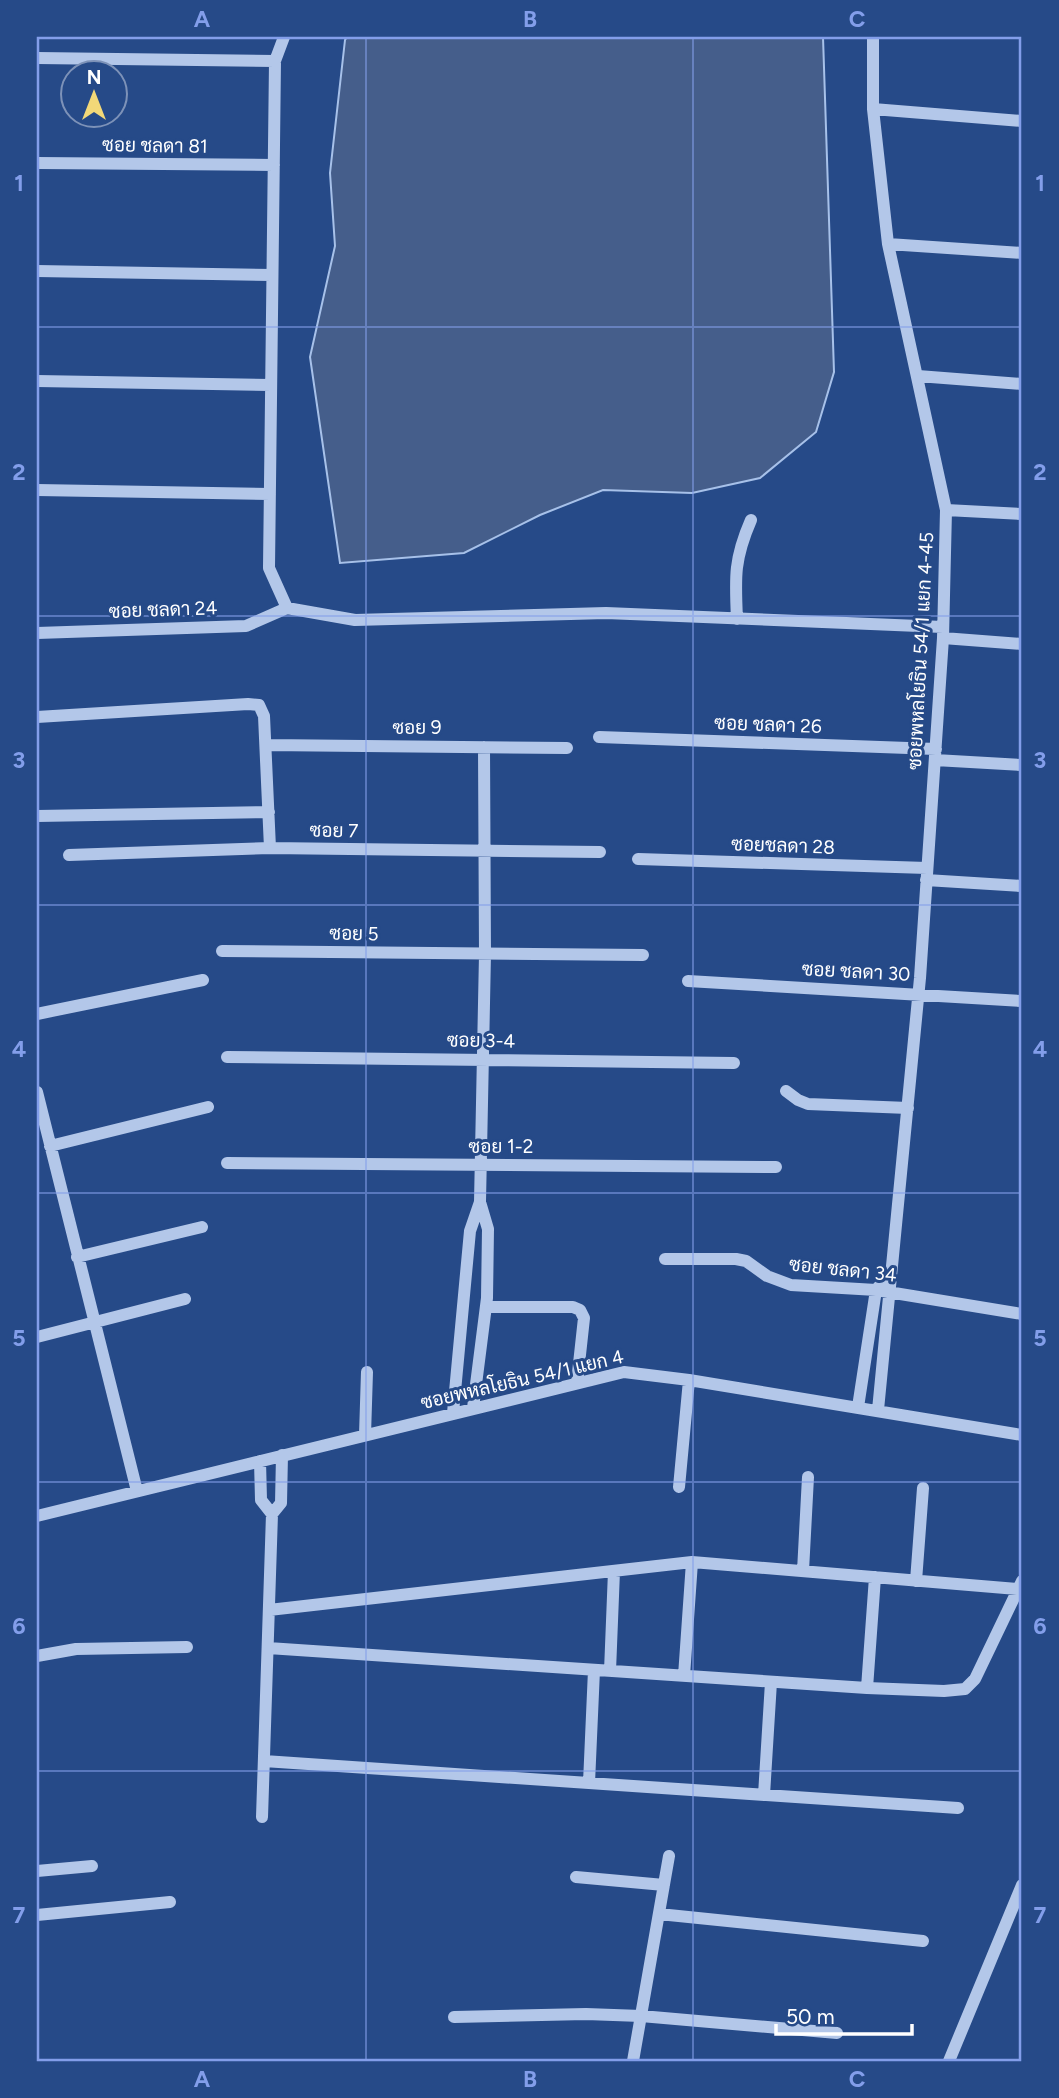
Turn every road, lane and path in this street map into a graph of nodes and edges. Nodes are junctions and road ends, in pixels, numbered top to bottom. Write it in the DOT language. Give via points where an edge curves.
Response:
graph roads {
  1 [pos="284,37"];
  2 [pos="873,37"];
  3 [pos="37,58"];
  4 [pos="275,61"];
  5 [pos="873,109"];
  6 [pos="1022,121"];
  7 [pos="37,163"];
  8 [pos="274,166"];
  9 [pos="888,244"];
  10 [pos="1022,253"];
  11 [pos="37,271"];
  12 [pos="272,275"];
  13 [pos="918,376"];
  14 [pos="37,381"];
  15 [pos="1022,384"];
  16 [pos="271,385"];
  17 [pos="37,490"];
  18 [pos="270,494"];
  19 [pos="946,510"];
  20 [pos="1022,514"];
  21 [pos="751,520"];
  22 [pos="287,608"];
  23 [pos="737,618"];
  24 [pos="943,632"];
  25 [pos="37,633"];
  26 [pos="1022,644"];
  27 [pos="37,718"];
  28 [pos="599,737"];
  29 [pos="267,745"];
  30 [pos="484,747"];
  31 [pos="567,748"];
  32 [pos="936,755"];
  33 [pos="1022,765"];
  34 [pos="269,812"];
  35 [pos="37,816"];
  36 [pos="271,848"];
  37 [pos="485,851"];
  38 [pos="600,852"];
  39 [pos="69,855"];
  40 [pos="638,859"];
  41 [pos="926,874"];
  42 [pos="1022,886"];
  43 [pos="222,951"];
  44 [pos="485,954"];
  45 [pos="643,955"];
  46 [pos="203,980"];
  47 [pos="688,981"];
  48 [pos="919,994"];
  49 [pos="1022,1001"];
  50 [pos="37,1014"];
  51 [pos="228,1057"];
  52 [pos="483,1059"];
  53 [pos="734,1063"];
  54 [pos="786,1091"];
  55 [pos="37,1092"];
  56 [pos="208,1107"];
  57 [pos="908,1108"];
  58 [pos="51,1149"];
  59 [pos="37,1156"];
  60 [pos="227,1163"];
  61 [pos="481,1165"];
  62 [pos="776,1167"];
  63 [pos="480,1202"];
  64 [pos="202,1227"];
  65 [pos="77,1258"];
  66 [pos="665,1259"];
  67 [pos="891,1273"];
  68 [pos="876,1290"];
  69 [pos="891,1292"];
  70 [pos="185,1299"];
  71 [pos="486,1307"];
  72 [pos="1022,1314"];
  73 [pos="94,1324"];
  74 [pos="37,1337"];
  75 [pos="367,1372"];
  76 [pos="689,1380"];
  77 [pos="577,1382"];
  78 [pos="858,1407"];
  79 [pos="473,1408"];
  80 [pos="878,1410"];
  81 [pos="453,1413"];
  82 [pos="365,1435"];
  83 [pos="1022,1435"];
  84 [pos="282,1455"];
  85 [pos="260,1461"];
  86 [pos="808,1477"];
  87 [pos="679,1487"];
  88 [pos="923,1488"];
  89 [pos="137,1491"];
  90 [pos="272,1514"];
  91 [pos="37,1516"];
  92 [pos="692,1562"];
  93 [pos="614,1571"];
  94 [pos="803,1571"];
  95 [pos="876,1577"];
  96 [pos="916,1581"];
  97 [pos="1020,1585"];
  98 [pos="269,1610"];
  99 [pos="187,1647"];
  100 [pos="268,1648"];
  101 [pos="37,1656"];
  102 [pos="594,1670"];
  103 [pos="610,1671"];
  104 [pos="684,1676"];
  105 [pos="771,1682"];
  106 [pos="867,1688"];
  107 [pos="264,1761"];
  108 [pos="590,1783"];
  109 [pos="764,1795"];
  110 [pos="958,1808"];
  111 [pos="262,1817"];
  112 [pos="668,1856"];
  113 [pos="92,1866"];
  114 [pos="37,1871"];
  115 [pos="576,1877"];
  116 [pos="664,1885"];
  117 [pos="1022,1885"];
  118 [pos="170,1902"];
  119 [pos="659,1914"];
  120 [pos="37,1915"];
  121 [pos="923,1941"];
  122 [pos="641,2016"];
  123 [pos="454,2018"];
  124 [pos="837,2033"];
  125 [pos="633,2061"];
  126 [pos="949,2061"];
  1 -- 4 [label="street"];
  2 -- 5 [label="street, ซอยพหลโยธิน 54/1 แยก 4-45"];
  3 -- 4 [label="street"];
  4 -- 8 [label="street"];
  5 -- 6 [label="street"];
  5 -- 9 [label="street, ซอยพหลโยธิน 54/1 แยก 4-45"];
  7 -- 8 [label="street, ซอย ชลดา 81"];
  8 -- 12 [label="street"];
  9 -- 10 [label="street"];
  9 -- 13 [label="street, ซอยพหลโยธิน 54/1 แยก 4-45"];
  11 -- 12 [label="street"];
  12 -- 16 [label="street"];
  13 -- 15 [label="street"];
  13 -- 19 [label="street, ซอยพหลโยธิน 54/1 แยก 4-45"];
  14 -- 16 [label="street"];
  16 -- 18 [label="street"];
  17 -- 18 [label="street"];
  18 -- 22 [label="street" via="269,568"];
  19 -- 20 [label="street"];
  19 -- 24 [label="street, ซอยพหลโยธิน 54/1 แยก 4-45"];
  21 -- 23 [label="street" via="737,556"];
  22 -- 23 [label="street" via="355,620 606,613"];
  22 -- 25 [label="street, ซอย ชลดา 24" via="246,626"];
  23 -- 24 [label="street"];
  24 -- 26 [label="street"];
  24 -- 32 [label="street, ซอยพหลโยธิน 54/1 แยก 4-45"];
  27 -- 29 [label="street" via="259,705"];
  28 -- 32 [label="street, ซอย ชลดา 26"];
  29 -- 30 [label="street, ซอย 9"];
  29 -- 34 [label="street"];
  30 -- 31 [label="street, ซอย 9"];
  30 -- 37 [label="street"];
  32 -- 33 [label="street, ซอย ชลดา 26"];
  32 -- 41 [label="street, ซอยพหลโยธิน 54/1 แยก 4-45"];
  34 -- 35 [label="street"];
  34 -- 36 [label="street"];
  36 -- 37 [label="street, ซอย 7"];
  36 -- 39 [label="street, ซอย 7"];
  37 -- 38 [label="street, ซอย 7"];
  37 -- 44 [label="street"];
  40 -- 41 [label="street, ซอยชลดา 28"];
  41 -- 42 [label="street, ซอยชลดา 28"];
  41 -- 48 [label="street, ซอยพหลโยธิน 54/1 แยก 4-45"];
  43 -- 44 [label="street, ซอย 5"];
  44 -- 45 [label="street, ซอย 5"];
  44 -- 52 [label="street"];
  46 -- 50 [label="street"];
  47 -- 48 [label="street, ซอย ชลดา 30"];
  48 -- 49 [label="street, ซอย ชลดา 30"];
  48 -- 57 [label="street, ซอยพหลโยธิน 54/1 แยก 4-45"];
  51 -- 52 [label="street, ซอย 3-4"];
  52 -- 53 [label="street, ซอย 3-4"];
  52 -- 61 [label="street"];
  54 -- 57 [label="street" via="808,1104"];
  55 -- 58 [label="street"];
  56 -- 58 [label="street"];
  57 -- 67 [label="street, ซอยพหลโยธิน 54/1 แยก 4-45"];
  58 -- 59 [label="street"];
  58 -- 65 [label="street"];
  60 -- 61 [label="street, ซอย 1-2"];
  61 -- 62 [label="street, ซอย 1-2"];
  61 -- 63 [label="street"];
  63 -- 71 [label="street" via="488,1229"];
  63 -- 81 [label="street" via="470,1231"];
  64 -- 65 [label="street"];
  65 -- 73 [label="street"];
  66 -- 68 [label="street, ซอย ชลดา 34" via="736,1259 791,1285"];
  67 -- 68 [label="street"];
  67 -- 69 [label="street, ซอยพหลโยธิน 54/1 แยก 4-45"];
  68 -- 69 [label="street, ซอย ชลดา 34"];
  68 -- 78 [label="street"];
  69 -- 72 [label="street, ซอย ชลดา 34"];
  69 -- 80 [label="street, ซอยพหลโยธิน 54/1 แยก 4-45"];
  70 -- 73 [label="street"];
  71 -- 77 [label="street" via="580,1310 584,1318"];
  71 -- 79 [label="street"];
  73 -- 74 [label="street"];
  73 -- 89 [label="street"];
  75 -- 82 [label="street"];
  76 -- 77 [label="street, ซอยพหลโยธิน 54/1 แยก 4" via="624,1372"];
  76 -- 78 [label="street, ซอยพหลโยธิน 54/1 แยก 4"];
  76 -- 87 [label="street"];
  77 -- 79 [label="street, ซอยพหลโยธิน 54/1 แยก 4"];
  78 -- 80 [label="street, ซอยพหลโยธิน 54/1 แยก 4"];
  79 -- 81 [label="street, ซอยพหลโยธิน 54/1 แยก 4"];
  80 -- 83 [label="street, ซอยพหลโยธิน 54/1 แยก 4"];
  81 -- 82 [label="street, ซอยพหลโยธิน 54/1 แยก 4"];
  82 -- 84 [label="street, ซอยพหลโยธิน 54/1 แยก 4"];
  84 -- 85 [label="street, ซอยพหลโยธิน 54/1 แยก 4"];
  84 -- 90 [label="street" via="281,1503"];
  85 -- 89 [label="street, ซอยพหลโยธิน 54/1 แยก 4"];
  85 -- 90 [label="street" via="261,1500"];
  86 -- 94 [label="street"];
  88 -- 96 [label="street"];
  89 -- 91 [label="street, ซอยพหลโยธิน 54/1 แยก 4"];
  90 -- 98 [label="street"];
  92 -- 93 [label="street"];
  92 -- 94 [label="street"];
  92 -- 104 [label="street"];
  93 -- 98 [label="street"];
  93 -- 103 [label="street"];
  94 -- 95 [label="street"];
  95 -- 96 [label="street"];
  95 -- 106 [label="street"];
  96 -- 97 [label="street"];
  97 -- 106 [label="street" via="975,1679 965,1689"];
  98 -- 100 [label="street"];
  99 -- 101 [label="street" via="76,1649"];
  100 -- 102 [label="street"];
  100 -- 107 [label="street"];
  102 -- 103 [label="street"];
  102 -- 108 [label="street"];
  103 -- 104 [label="street"];
  104 -- 105 [label="street"];
  105 -- 106 [label="street"];
  105 -- 109 [label="street"];
  107 -- 108 [label="street"];
  107 -- 111 [label="street"];
  108 -- 109 [label="street"];
  109 -- 110 [label="street"];
  112 -- 116 [label="street"];
  113 -- 114 [label="street"];
  115 -- 116 [label="street"];
  116 -- 119 [label="street"];
  117 -- 126 [label="street"];
  118 -- 120 [label="street"];
  119 -- 121 [label="street"];
  119 -- 122 [label="street"];
  122 -- 123 [label="street"];
  122 -- 124 [label="street"];
  122 -- 125 [label="street"];
}
